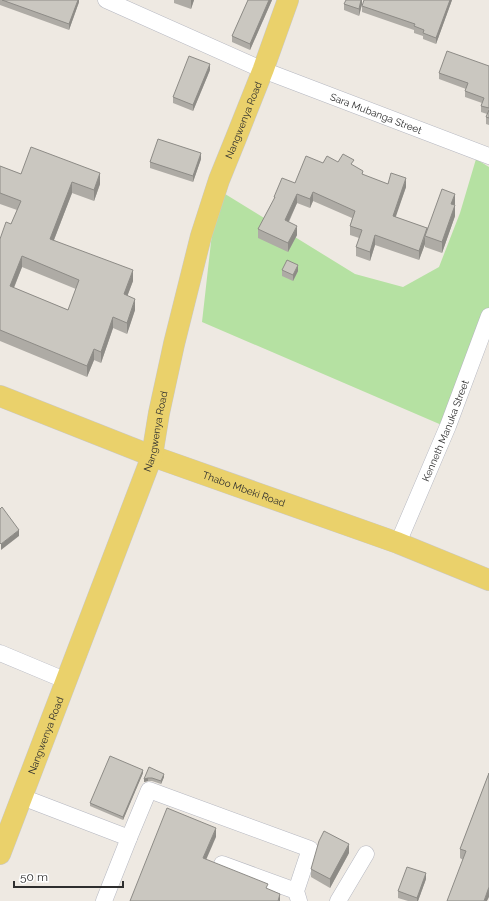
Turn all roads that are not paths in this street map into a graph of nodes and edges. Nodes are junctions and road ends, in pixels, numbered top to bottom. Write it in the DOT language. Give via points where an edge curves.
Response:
graph roads {
  1 [pos="106,0"];
  2 [pos="288,0"];
  3 [pos="263,70"];
  4 [pos="489,156"];
  5 [pos="489,316"];
  6 [pos="0,396"];
  7 [pos="152,456"];
  8 [pos="398,543"];
  9 [pos="489,580"];
  10 [pos="0,652"];
  11 [pos="67,681"];
  12 [pos="22,797"];
  13 [pos="129,838"];
  14 [pos="0,854"];
  15 [pos="366,854"];
  16 [pos="222,864"];
  17 [pos="298,896"];
  18 [pos="104,901"];
  19 [pos="338,901"];
  1 -- 3 [label="street, Sara Mubanga Street"];
  2 -- 3 [label="main road, Nangwenya Road"];
  3 -- 4 [label="street, Sara Mubanga Street"];
  3 -- 7 [label="main road, Nangwenya Road" via="219,180 201,236 174,344"];
  5 -- 8 [label="street, Kenneth Manuka Street" via="448,426"];
  6 -- 7 [label="main road, Thabo Mbeki Road"];
  7 -- 8 [label="main road, Thabo Mbeki Road"];
  7 -- 11 [label="main road, Nangwenya Road"];
  8 -- 9 [label="main road, Thabo Mbeki Road"];
  10 -- 11 [label="street"];
  11 -- 12 [label="main road, Nangwenya Road"];
  12 -- 13 [label="street"];
  12 -- 14 [label="main road, Nangwenya Road"];
  13 -- 17 [label="street" via="149,790 310,849"];
  13 -- 18 [label="street"];
  15 -- 19 [label="street"];
  16 -- 17 [label="street"];
}
